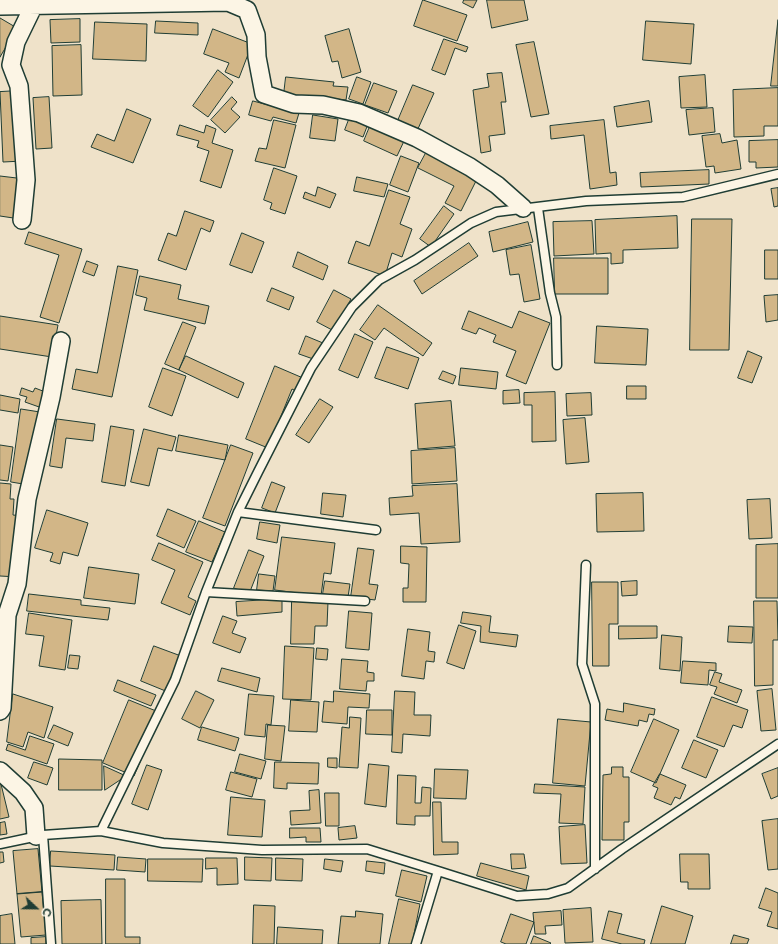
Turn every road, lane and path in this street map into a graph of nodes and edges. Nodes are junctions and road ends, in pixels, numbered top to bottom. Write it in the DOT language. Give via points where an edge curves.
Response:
graph roads {
  1 [pos="0,6"];
  2 [pos="33,7"];
  3 [pos="778,174"];
  4 [pos="531,208"];
  5 [pos="22,220"];
  6 [pos="61,341"];
  7 [pos="557,364"];
  8 [pos="238,512"];
  9 [pos="376,530"];
  10 [pos="586,565"];
  11 [pos="206,592"];
  12 [pos="365,602"];
  13 [pos="0,711"];
  14 [pos="778,744"];
  15 [pos="0,771"];
  16 [pos="102,831"];
  17 [pos="40,835"];
  18 [pos="0,844"];
  19 [pos="595,869"];
  20 [pos="438,871"];
  21 [pos="51,944"];
  22 [pos="416,944"];
  1 -- 2 [label="street"];
  2 -- 4 [label="street" via="228,2 247,10 256,35 264,94 294,104 323,105 359,113 417,138 481,174"];
  2 -- 5 [label="street" via="16,42 11,65 19,86 26,180"];
  3 -- 4 [label="lane" via="683,197 586,201"];
  4 -- 7 [label="lane" via="556,318"];
  4 -- 8 [label="lane" via="496,212 471,223 379,280 352,307 311,368"];
  6 -- 13 [label="street" via="51,397 27,499 18,584 7,615"];
  8 -- 9 [label="lane"];
  8 -- 11 [label="lane"];
  10 -- 19 [label="lane" via="582,664 595,704"];
  11 -- 12 [label="lane"];
  11 -- 16 [label="lane" via="175,680"];
  14 -- 19 [label="lane"];
  15 -- 17 [label="street" via="23,792 34,808"];
  16 -- 17 [label="lane"];
  16 -- 20 [label="lane" via="163,843 254,849 367,849"];
  17 -- 18 [label="lane"];
  17 -- 21 [label="lane"];
  19 -- 20 [label="lane" via="568,888 548,894 517,896"];
  20 -- 22 [label="lane"];
}
